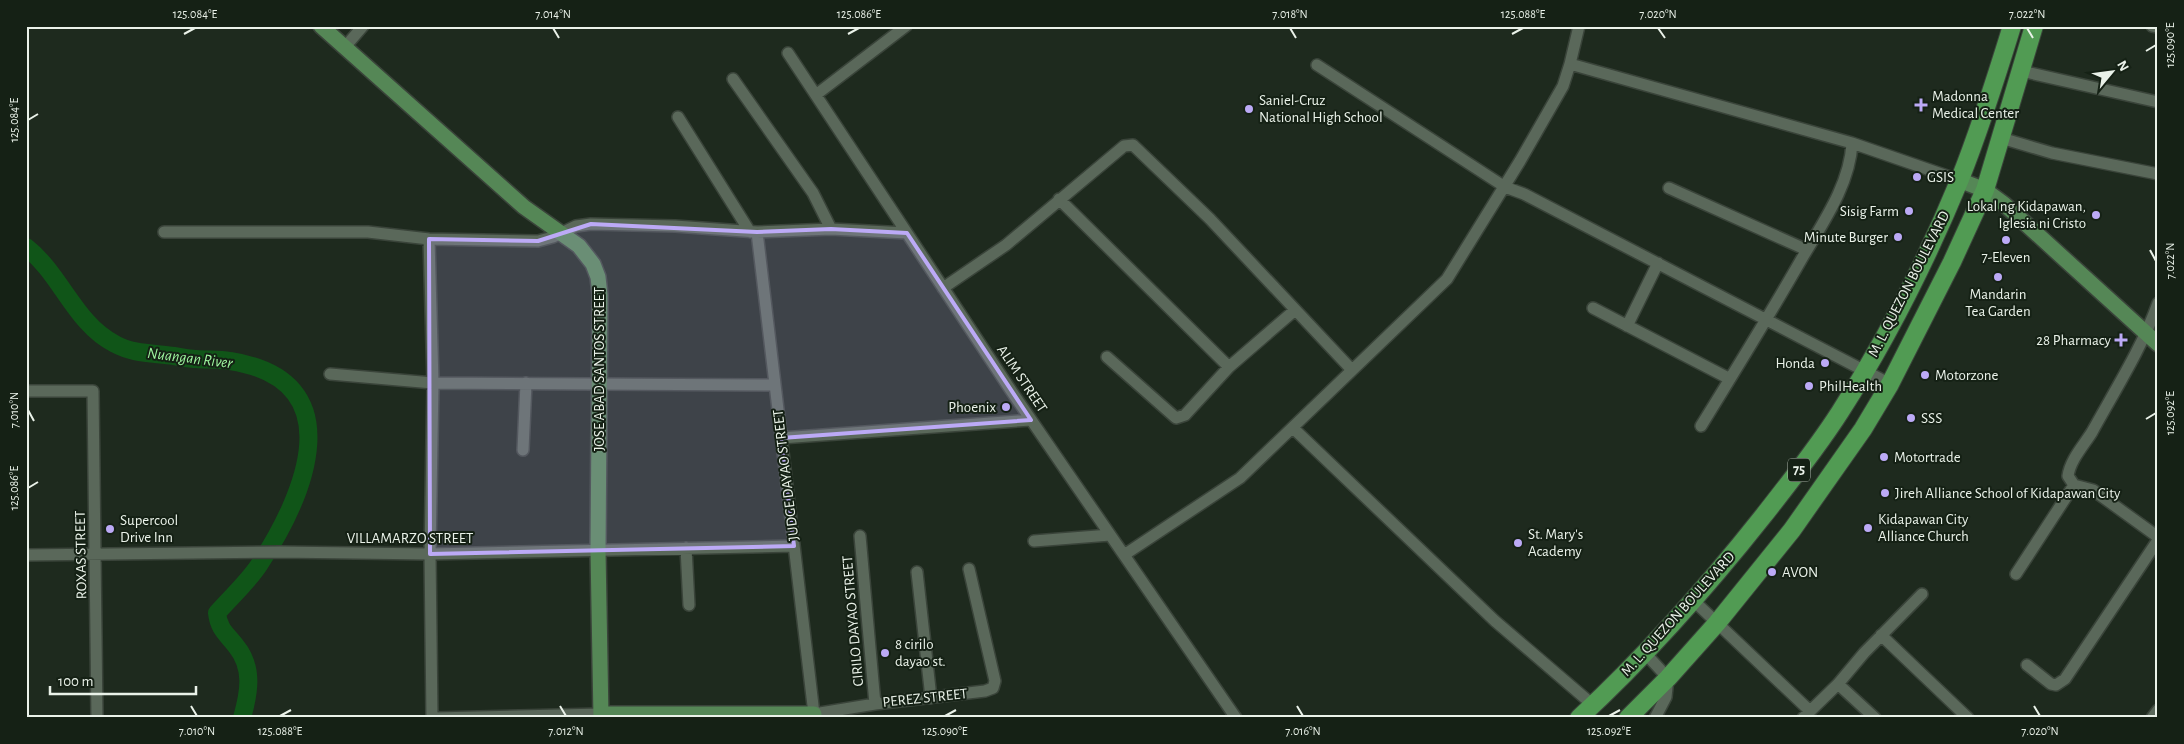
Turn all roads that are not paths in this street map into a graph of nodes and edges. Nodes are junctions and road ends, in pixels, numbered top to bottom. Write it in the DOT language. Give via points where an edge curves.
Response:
graph roads {
  1 [pos="321,26"];
  2 [pos="363,26"];
  3 [pos="906,26"];
  4 [pos="1579,26"];
  5 [pos="2012,26"];
  6 [pos="2034,26"];
  7 [pos="2152,26"];
  8 [pos="2158,27"];
  9 [pos="345,47"];
  10 [pos="788,53"];
  11 [pos="1570,64"];
  12 [pos="1317,65"];
  13 [pos="2021,71"];
  14 [pos="733,79"];
  15 [pos="817,94"];
  16 [pos="2158,102"];
  17 [pos="678,117"];
  18 [pos="2001,138"];
  19 [pos="1852,143"];
  20 [pos="2158,174"];
  21 [pos="1959,180"];
  22 [pos="1506,187"];
  23 [pos="1669,188"];
  24 [pos="1985,190"];
  25 [pos="1059,199"];
  26 [pos="831,229"];
  27 [pos="164,232"];
  28 [pos="754,232"];
  29 [pos="562,233"];
  30 [pos="907,233"];
  31 [pos="429,239"];
  32 [pos="1807,250"];
  33 [pos="1658,263"];
  34 [pos="943,288"];
  35 [pos="2158,303"];
  36 [pos="1593,308"];
  37 [pos="1295,310"];
  38 [pos="2156,315"];
  39 [pos="1767,319"];
  40 [pos="1627,326"];
  41 [pos="2145,333"];
  42 [pos="2158,344"];
  43 [pos="1107,357"];
  44 [pos="1229,367"];
  45 [pos="1352,370"];
  46 [pos="1865,371"];
  47 [pos="330,374"];
  48 [pos="1730,379"];
  49 [pos="433,383"];
  50 [pos="526,383"];
  51 [pos="599,384"];
  52 [pos="1890,384"];
  53 [pos="775,385"];
  54 [pos="26,391"];
  55 [pos="1031,420"];
  56 [pos="1701,426"];
  57 [pos="1293,428"];
  58 [pos="781,438"];
  59 [pos="523,450"];
  60 [pos="2074,485"];
  61 [pos="1110,535"];
  62 [pos="860,536"];
  63 [pos="2158,538"];
  64 [pos="1034,541"];
  65 [pos="794,546"];
  66 [pos="686,548"];
  67 [pos="598,551"];
  68 [pos="26,554"];
  69 [pos="96,554"];
  70 [pos="430,554"];
  71 [pos="1124,555"];
  72 [pos="969,568"];
  73 [pos="918,572"];
  74 [pos="2016,574"];
  75 [pos="1922,594"];
  76 [pos="1694,601"];
  77 [pos="689,605"];
  78 [pos="1717,623"];
  79 [pos="1881,635"];
  80 [pos="1644,652"];
  81 [pos="2027,665"];
  82 [pos="1668,678"];
  83 [pos="1838,684"];
  84 [pos="931,698"];
  85 [pos="875,704"];
  86 [pos="1593,705"];
  87 [pos="2158,710"];
  88 [pos="1806,714"];
  89 [pos="601,716"];
  90 [pos="814,716"];
  91 [pos="1964,716"];
  92 [pos="98,718"];
  93 [pos="433,718"];
  94 [pos="1236,718"];
  95 [pos="1579,718"];
  96 [pos="1628,718"];
  97 [pos="1655,718"];
  98 [pos="1875,718"];
  99 [pos="2152,718"];
  1 -- 9 [label="main road, JOSE ABAD SANTOS STREET"];
  2 -- 9 [label="street"];
  3 -- 15 [label="street"];
  4 -- 11 [label="street"];
  5 -- 21 [label="highway, M. L. QUEZON BOULEVARD / 75" via="1979,130"];
  6 -- 13 [label="highway, M. L. QUEZON BOULEVARD / 75"];
  7 -- 8 [label="street"];
  9 -- 29 [label="main road, JOSE ABAD SANTOS STREET" via="524,207"];
  10 -- 15 [label="street, ALIM STREET"];
  11 -- 19 [label="street"];
  11 -- 22 [label="street" via="1563,86"];
  12 -- 22 [label="street"];
  13 -- 16 [label="street"];
  13 -- 18 [label="highway, M. L. QUEZON BOULEVARD / 75"];
  14 -- 26 [label="street" via="813,194"];
  15 -- 30 [label="street, ALIM STREET"];
  17 -- 28 [label="street"];
  18 -- 20 [label="street" via="2052,153"];
  18 -- 24 [label="highway, M. L. QUEZON BOULEVARD / 75"];
  19 -- 21 [label="street"];
  19 -- 32 [label="street" via="1840,190"];
  21 -- 24 [label="main road"];
  21 -- 46 [label="highway, M. L. QUEZON BOULEVARD / 75"];
  22 -- 33 [label="street"];
  22 -- 45 [label="street" via="1447,279"];
  23 -- 32 [label="street"];
  24 -- 41 [label="main road"];
  24 -- 52 [label="highway, M. L. QUEZON BOULEVARD / 75"];
  25 -- 34 [label="street" via="1006,245"];
  25 -- 37 [label="street" via="1124,146 1133,145"];
  25 -- 44 [label="street"];
  26 -- 28 [label="street"];
  26 -- 30 [label="street"];
  27 -- 31 [label="street" via="368,232"];
  28 -- 29 [label="street" via="590,224"];
  28 -- 53 [label="street, JUDGE DAYAO STREET"];
  29 -- 31 [label="street" via="538,241"];
  29 -- 51 [label="main road, JOSE ABAD SANTOS STREET" via="586,255 598,277"];
  30 -- 34 [label="street, ALIM STREET"];
  31 -- 49 [label="street"];
  32 -- 39 [label="street"];
  33 -- 39 [label="street"];
  33 -- 40 [label="street"];
  34 -- 55 [label="street, ALIM STREET"];
  35 -- 38 [label="street"];
  36 -- 40 [label="street"];
  37 -- 44 [label="street"];
  37 -- 45 [label="street"];
  38 -- 41 [label="street"];
  39 -- 46 [label="street"];
  39 -- 48 [label="street"];
  40 -- 48 [label="street"];
  41 -- 42 [label="main road"];
  41 -- 60 [label="street" via="2069,472 2069,480"];
  43 -- 44 [label="street" via="1176,418 1185,415"];
  45 -- 57 [label="street"];
  46 -- 52 [label="street"];
  46 -- 76 [label="highway, M. L. QUEZON BOULEVARD / 75" via="1808,457"];
  47 -- 49 [label="street"];
  48 -- 56 [label="street"];
  49 -- 50 [label="street"];
  49 -- 70 [label="street"];
  50 -- 51 [label="street"];
  50 -- 59 [label="street"];
  51 -- 53 [label="street"];
  51 -- 67 [label="main road, JOSE ABAD SANTOS STREET"];
  52 -- 78 [label="highway, M. L. QUEZON BOULEVARD / 75" via="1827,482"];
  53 -- 58 [label="street, JUDGE DAYAO STREET"];
  54 -- 69 [label="street, ROXAS STREET" via="93,391"];
  55 -- 58 [label="street"];
  55 -- 61 [label="street, ALIM STREET"];
  57 -- 71 [label="street" via="1240,478"];
  57 -- 86 [label="street" via="1495,621"];
  58 -- 65 [label="street, JUDGE DAYAO STREET"];
  60 -- 63 [label="street" via="2093,490"];
  60 -- 74 [label="street"];
  61 -- 64 [label="street"];
  61 -- 71 [label="street, ALIM STREET"];
  62 -- 85 [label="street, CIRILO DAYAO STREET"];
  63 -- 81 [label="street" via="2065,679 2056,685 2051,684"];
  65 -- 66 [label="street, VILLAMARZO STREET"];
  65 -- 90 [label="street, JUDGE DAYAO STREET"];
  66 -- 67 [label="street, VILLAMARZO STREET"];
  66 -- 77 [label="street"];
  67 -- 70 [label="street, VILLAMARZO STREET"];
  67 -- 89 [label="main road, JOSE ABAD SANTOS STREET"];
  68 -- 69 [label="street, VILLAMARZO STREET"];
  69 -- 70 [label="street, VILLAMARZO STREET"];
  69 -- 92 [label="street, ROXAS STREET"];
  70 -- 93 [label="street"];
  71 -- 94 [label="street, ALIM STREET"];
  72 -- 84 [label="street, PEREZ STREET" via="995,684 985,692"];
  73 -- 84 [label="street"];
  75 -- 79 [label="street"];
  76 -- 78 [label="street"];
  76 -- 80 [label="highway, M. L. QUEZON BOULEVARD / 75"];
  78 -- 82 [label="highway, M. L. QUEZON BOULEVARD / 75"];
  78 -- 88 [label="street"];
  79 -- 83 [label="street"];
  79 -- 91 [label="street"];
  80 -- 82 [label="street"];
  80 -- 86 [label="highway, M. L. QUEZON BOULEVARD / 75"];
  82 -- 96 [label="highway, M. L. QUEZON BOULEVARD / 75"];
  82 -- 97 [label="street" via="1666,697"];
  83 -- 88 [label="street"];
  83 -- 98 [label="street"];
  84 -- 85 [label="street, PEREZ STREET"];
  85 -- 90 [label="street, PEREZ STREET"];
  86 -- 95 [label="highway, M. L. QUEZON BOULEVARD / 75"];
  87 -- 99 [label="street"];
  89 -- 90 [label="main road, PEREZ STREET"];
  89 -- 93 [label="street, PEREZ STREET"];
}
